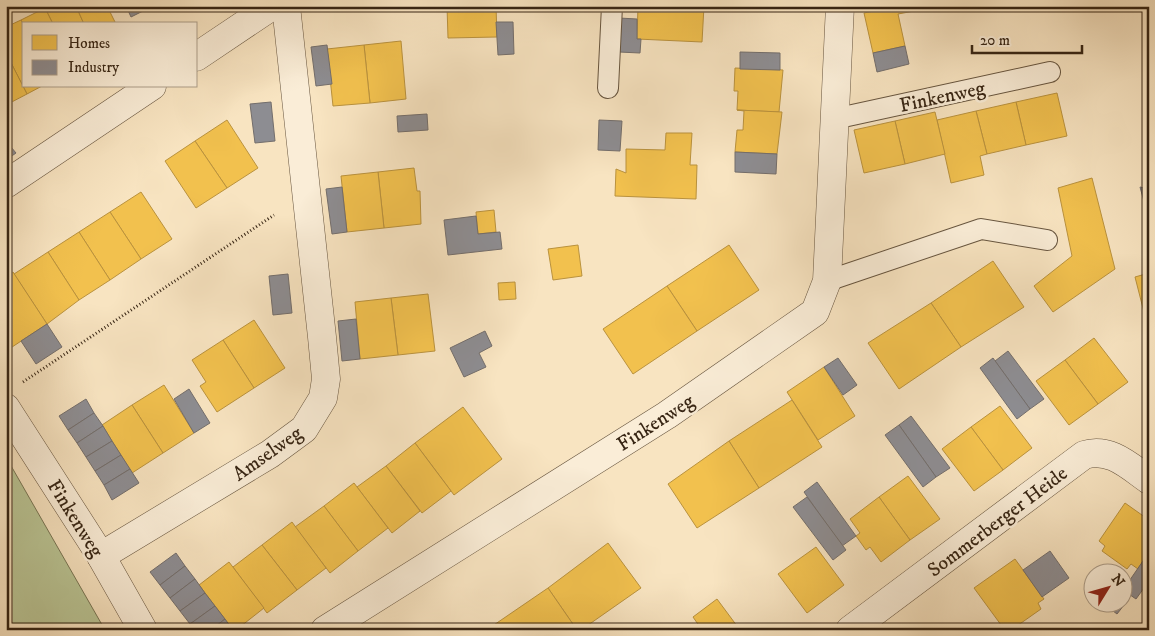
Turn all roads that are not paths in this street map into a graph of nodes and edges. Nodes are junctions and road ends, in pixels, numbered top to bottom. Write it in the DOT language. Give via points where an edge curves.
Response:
graph roads {
  1 [pos="272,6"];
  2 [pos="286,6"];
  3 [pos="612,6"];
  4 [pos="840,6"];
  5 [pos="198,56"];
  6 [pos="1050,72"];
  7 [pos="149,88"];
  8 [pos="608,88"];
  9 [pos="834,119"];
  10 [pos="6,184"];
  11 [pos="1047,240"];
  12 [pos="827,281"];
  13 [pos="10,398"];
  14 [pos="1149,480"];
  15 [pos="101,556"];
  16 [pos="143,630"];
  17 [pos="325,630"];
  18 [pos="850,630"];
  1 -- 5 [label="street"];
  2 -- 15 [label="street, Amselweg" via="322,337 326,380 323,398 304,429 270,454"];
  3 -- 8 [label="lane"];
  4 -- 9 [label="street, Finkenweg"];
  6 -- 9 [label="lane, Finkenweg"];
  7 -- 10 [label="street"];
  9 -- 12 [label="street, Finkenweg"];
  11 -- 12 [label="lane" via="981,229"];
  12 -- 17 [label="street, Finkenweg" via="815,312 698,394"];
  13 -- 15 [label="street, Finkenweg"];
  14 -- 18 [label="street, Sommerberger Heide" via="1106,453 1084,455"];
  15 -- 16 [label="street, Finkenweg"];
}
